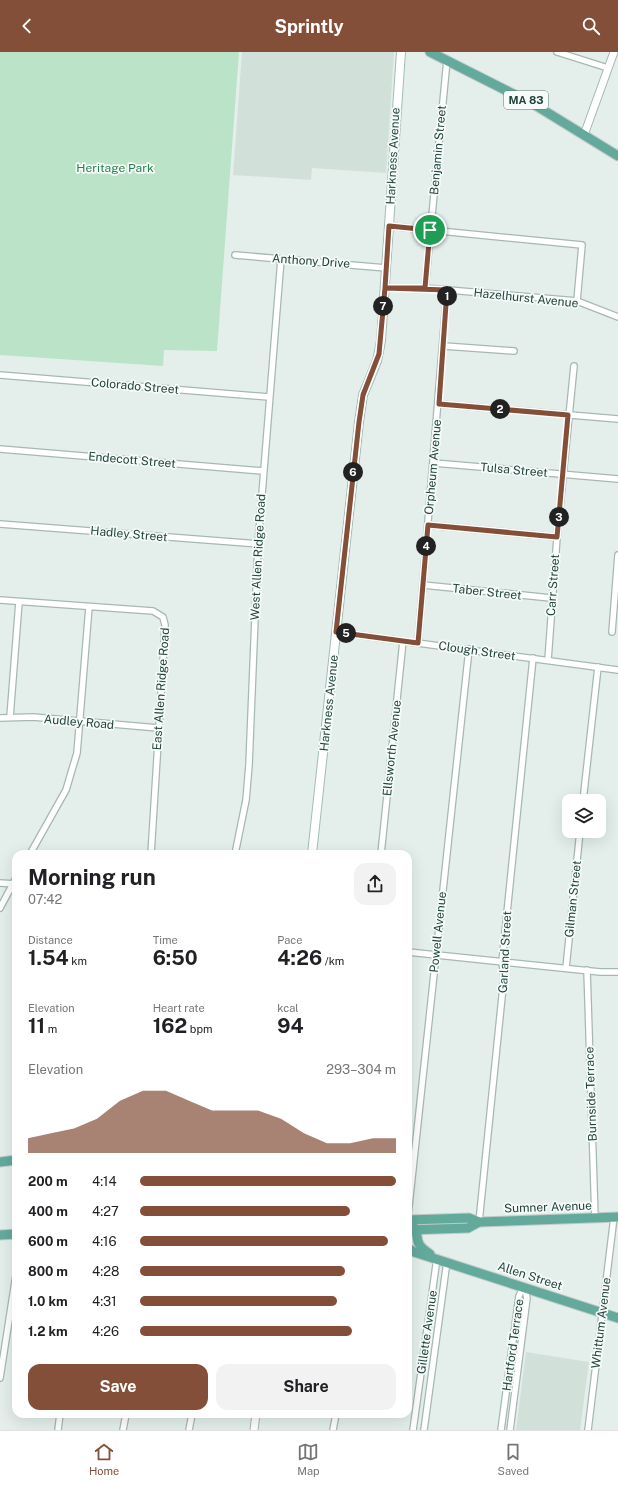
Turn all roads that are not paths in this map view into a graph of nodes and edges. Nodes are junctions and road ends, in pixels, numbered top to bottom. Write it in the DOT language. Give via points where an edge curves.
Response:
graph roads {
  1 [pos="401,52"];
  2 [pos="430,52"];
  3 [pos="557,52"];
  4 [pos="615,53"];
  5 [pos="447,60"];
  6 [pos="608,68"];
  7 [pos="584,135"];
  8 [pos="618,156"];
  9 [pos="389,226"];
  10 [pos="430,230"];
  11 [pos="236,255"];
  12 [pos="281,259"];
  13 [pos="386,268"];
  14 [pos="385,288"];
  15 [pos="425,288"];
  16 [pos="447,290"];
  17 [pos="577,301"];
  18 [pos="618,317"];
  19 [pos="444,346"];
  20 [pos="514,351"];
  21 [pos="574,366"];
  22 [pos="0,375"];
  23 [pos="269,397"];
  24 [pos="439,404"];
  25 [pos="568,415"];
  26 [pos="618,419"];
  27 [pos="0,449"];
  28 [pos="434,463"];
  29 [pos="263,472"];
  30 [pos="563,474"];
  31 [pos="618,479"];
  32 [pos="0,524"];
  33 [pos="428,525"];
  34 [pos="557,537"];
  35 [pos="258,544"];
  36 [pos="618,555"];
  37 [pos="423,586"];
  38 [pos="551,598"];
  39 [pos="0,600"];
  40 [pos="19,602"];
  41 [pos="89,607"];
  42 [pos="336,632"];
  43 [pos="612,632"];
  44 [pos="403,641"];
  45 [pos="418,643"];
  46 [pos="469,649"];
  47 [pos="533,658"];
  48 [pos="548,660"];
  49 [pos="598,667"];
  50 [pos="618,670"];
  51 [pos="10,717"];
  52 [pos="0,718"];
  53 [pos="79,722"];
  54 [pos="158,728"];
  55 [pos="584,794"];
  56 [pos="579,838"];
  57 [pos="32,850"];
  58 [pos="150,850"];
  59 [pos="236,850"];
  60 [pos="312,850"];
  61 [pos="381,850"];
  62 [pos="0,882"];
  63 [pos="12,882"];
  64 [pos="12,887"];
  65 [pos="0,908"];
  66 [pos="412,953"];
  67 [pos="436,956"];
  68 [pos="502,962"];
  69 [pos="566,968"];
  70 [pos="587,970"];
  71 [pos="618,972"];
  72 [pos="12,1160"];
  73 [pos="0,1162"];
  74 [pos="412,1178"];
  75 [pos="616,1217"];
  76 [pos="595,1218"];
  77 [pos="412,1220"];
  78 [pos="479,1222"];
  79 [pos="412,1230"];
  80 [pos="12,1234"];
  81 [pos="0,1235"];
  82 [pos="412,1251"];
  83 [pos="436,1258"];
  84 [pos="446,1261"];
  85 [pos="523,1287"];
  86 [pos="12,1301"];
  87 [pos="602,1313"];
  88 [pos="618,1318"];
  89 [pos="0,1378"];
  90 [pos="418,1395"];
  91 [pos="428,1397"];
  92 [pos="60,1418"];
  93 [pos="125,1418"];
  94 [pos="191,1418"];
  95 [pos="256,1418"];
  96 [pos="335,1418"];
  97 [pos="58,1430"];
  98 [pos="123,1430"];
  99 [pos="189,1430"];
  100 [pos="254,1430"];
  101 [pos="333,1430"];
  102 [pos="413,1430"];
  103 [pos="424,1430"];
  104 [pos="501,1430"];
  105 [pos="510,1430"];
  106 [pos="588,1430"];
  1 -- 9 [label="main road, Harkness Avenue"];
  2 -- 5 [label="main road, MA 83"];
  3 -- 6 [label="street"];
  4 -- 6 [label="street"];
  5 -- 7 [label="main road, MA 83" via="531,102"];
  5 -- 10 [label="street, Benjamin Street"];
  6 -- 7 [label="street"];
  7 -- 8 [label="main road, MA 83"];
  9 -- 10 [label="street"];
  9 -- 13 [label="main road, Harkness Avenue"];
  10 -- 15 [label="street, Benjamin Street"];
  10 -- 17 [label="street" via="582,245"];
  11 -- 12 [label="street, Anthony Drive"];
  12 -- 13 [label="street, Anthony Drive"];
  12 -- 23 [label="street, West Allen Ridge Road"];
  13 -- 14 [label="main road, Harkness Avenue"];
  14 -- 15 [label="street, Hazelhurst Avenue"];
  14 -- 42 [label="main road, Harkness Avenue" via="379,354 363,395 359,422"];
  15 -- 16 [label="street, Hazelhurst Avenue"];
  16 -- 17 [label="street, Hazelhurst Avenue"];
  16 -- 19 [label="street, Orpheum Avenue"];
  17 -- 18 [label="street, Hazelhurst Avenue"];
  19 -- 20 [label="street"];
  19 -- 24 [label="street, Orpheum Avenue"];
  21 -- 25 [label="street, Carr Street"];
  22 -- 23 [label="street, Colorado Street"];
  23 -- 29 [label="street, West Allen Ridge Road"];
  24 -- 25 [label="street"];
  24 -- 28 [label="street, Orpheum Avenue"];
  25 -- 26 [label="street"];
  25 -- 30 [label="street, Carr Street"];
  27 -- 29 [label="street, Endecott Street"];
  28 -- 30 [label="street, Tulsa Street"];
  28 -- 33 [label="street, Orpheum Avenue"];
  29 -- 35 [label="street, West Allen Ridge Road"];
  30 -- 31 [label="street, Tulsa Street"];
  30 -- 34 [label="street, Carr Street"];
  32 -- 35 [label="street, Hadley Street"];
  33 -- 34 [label="street"];
  33 -- 37 [label="street, Orpheum Avenue"];
  34 -- 38 [label="street, Carr Street"];
  35 -- 59 [label="street, West Allen Ridge Road" via="249,765 246,800"];
  36 -- 43 [label="street"];
  37 -- 38 [label="street, Taber Street"];
  37 -- 45 [label="street, Orpheum Avenue"];
  38 -- 48 [label="street, Carr Street"];
  39 -- 40 [label="street, East Allen Ridge Road"];
  40 -- 41 [label="street, East Allen Ridge Road"];
  40 -- 51 [label="street"];
  41 -- 53 [label="street"];
  41 -- 54 [label="street, East Allen Ridge Road" via="153,611 163,617 165,629"];
  42 -- 44 [label="street, Clough Street"];
  42 -- 60 [label="main road, Harkness Avenue"];
  44 -- 45 [label="street, Clough Street"];
  44 -- 61 [label="street, Ellsworth Avenue"];
  45 -- 46 [label="street, Clough Street"];
  46 -- 47 [label="street, Clough Street"];
  46 -- 67 [label="street, Powell Avenue"];
  47 -- 48 [label="street, Clough Street"];
  47 -- 68 [label="street, Garland Street"];
  48 -- 49 [label="street, Clough Street"];
  49 -- 50 [label="street, Clough Street"];
  49 -- 55 [label="street"];
  51 -- 52 [label="street, Audley Road"];
  51 -- 53 [label="street, Audley Road"];
  53 -- 54 [label="street, Audley Road"];
  53 -- 57 [label="street" via="77,753 66,790"];
  54 -- 58 [label="street, East Allen Ridge Road"];
  56 -- 69 [label="street, Gilman Street"];
  62 -- 63 [label="street"];
  64 -- 65 [label="street"];
  66 -- 67 [label="street"];
  67 -- 68 [label="street"];
  67 -- 74 [label="street, Powell Avenue"];
  68 -- 69 [label="street"];
  68 -- 78 [label="street, Garland Street" via="504,977"];
  69 -- 70 [label="street"];
  70 -- 71 [label="street"];
  70 -- 76 [label="street, Burnside Terrace"];
  72 -- 73 [label="main road"];
  75 -- 76 [label="main road, Sumner Avenue"];
  75 -- 87 [label="street, Whittum Avenue"];
  76 -- 78 [label="main road, Sumner Avenue"];
  77 -- 78 [label="main road, Sumner Avenue" via="469,1218"];
  78 -- 79 [label="main road, Sumner Avenue" via="468,1228"];
  79 -- 83 [label="main road, Allen Street" via="419,1246"];
  80 -- 81 [label="main road"];
  82 -- 83 [label="main road, Allen Street"];
  83 -- 84 [label="main road, Allen Street"];
  83 -- 90 [label="street, Gillette Avenue"];
  84 -- 85 [label="main road, Allen Street"];
  84 -- 91 [label="street, Gillette Avenue"];
  85 -- 87 [label="main road, Allen Street"];
  85 -- 104 [label="street, Hartford Terrace" via="519,1296"];
  85 -- 105 [label="street, Hartford Terrace" via="527,1298"];
  86 -- 89 [label="street"];
  87 -- 88 [label="main road, Allen Street"];
  87 -- 106 [label="street, Whittum Avenue"];
  90 -- 91 [label="street"];
  90 -- 102 [label="street, Gillette Avenue"];
  91 -- 103 [label="street, Gillette Avenue"];
  92 -- 97 [label="street"];
  93 -- 98 [label="street"];
  94 -- 99 [label="street"];
  95 -- 100 [label="street"];
  96 -- 101 [label="street"];
}
